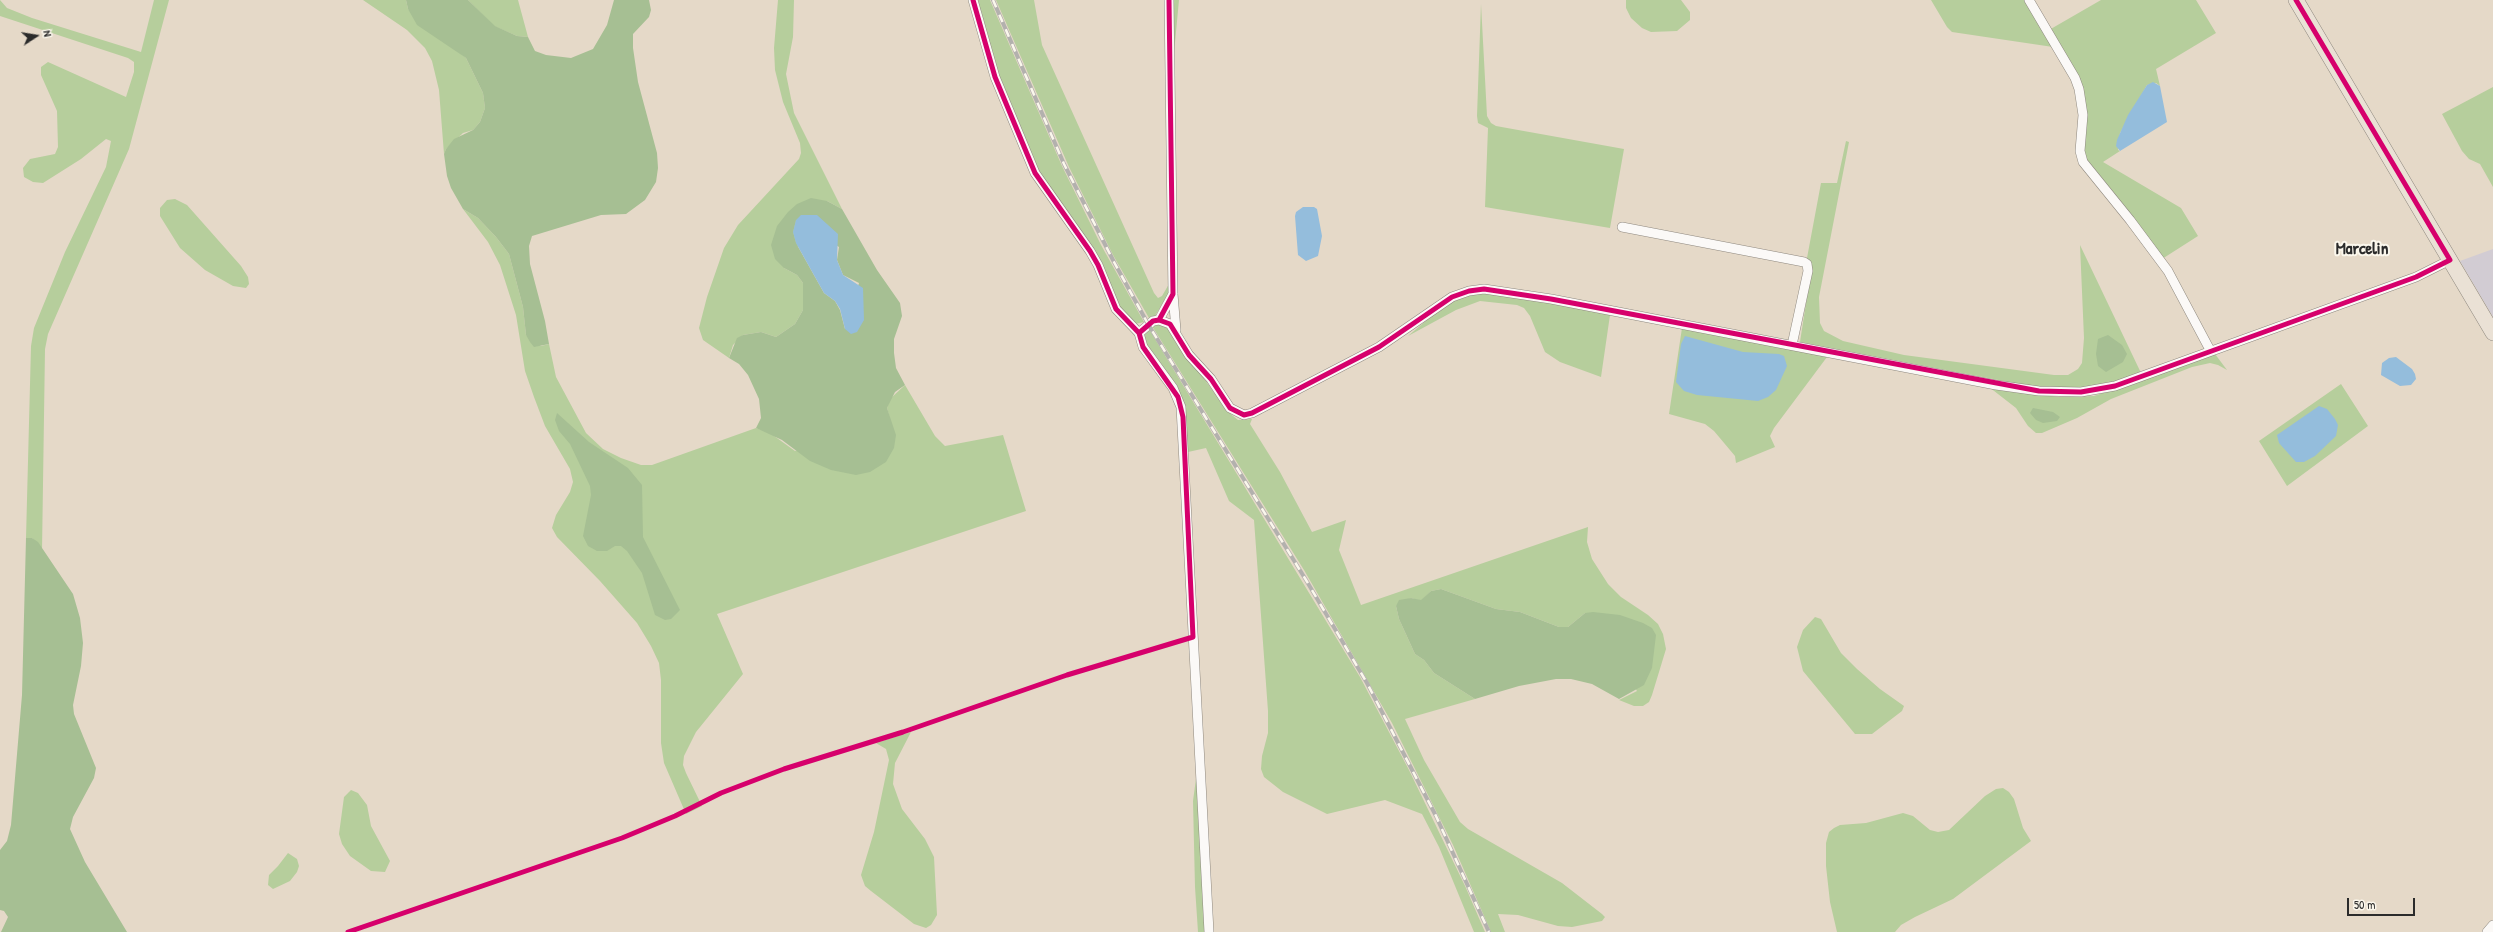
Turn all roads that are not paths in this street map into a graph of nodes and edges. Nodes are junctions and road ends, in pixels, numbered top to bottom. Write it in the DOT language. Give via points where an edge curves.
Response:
graph roads {
  1 [pos="973,0"];
  2 [pos="1169,0"];
  3 [pos="2029,0"];
  4 [pos="2296,0"];
  5 [pos="1622,227"];
  6 [pos="2450,260"];
  7 [pos="1173,294"];
  8 [pos="1159,320"];
  9 [pos="1176,330"];
  10 [pos="1139,333"];
  11 [pos="2493,333"];
  12 [pos="1792,345"];
  13 [pos="2210,350"];
  14 [pos="2493,925"];
  15 [pos="1209,932"];
  16 [pos="2487,932"];
  1 -- 10 [label="street" via="995,77 1035,174 1098,265 1116,309"];
  2 -- 7 [label="street"];
  3 -- 13 [label="street" via="2079,89 2083,115 2080,151 2083,162 2168,271"];
  4 -- 6 [label="main road"];
  5 -- 12 [label="street" via="1807,264 1808,271"];
  6 -- 11 [label="main road"];
  6 -- 13 [label="street" via="2416,277"];
  7 -- 8 [label="street"];
  7 -- 9 [label="street"];
  8 -- 9 [label="street"];
  8 -- 10 [label="street" via="1153,321"];
  9 -- 12 [label="street" via="1189,355 1211,379 1230,408 1244,415 1379,347 1452,297 1477,290 1496,290 1537,297"];
  10 -- 15 [label="street" via="1142,347 1178,397 1182,417"];
  12 -- 13 [label="street" via="1996,384 2063,392 2089,392 2115,386"];
  14 -- 16 [label="street"];
}
